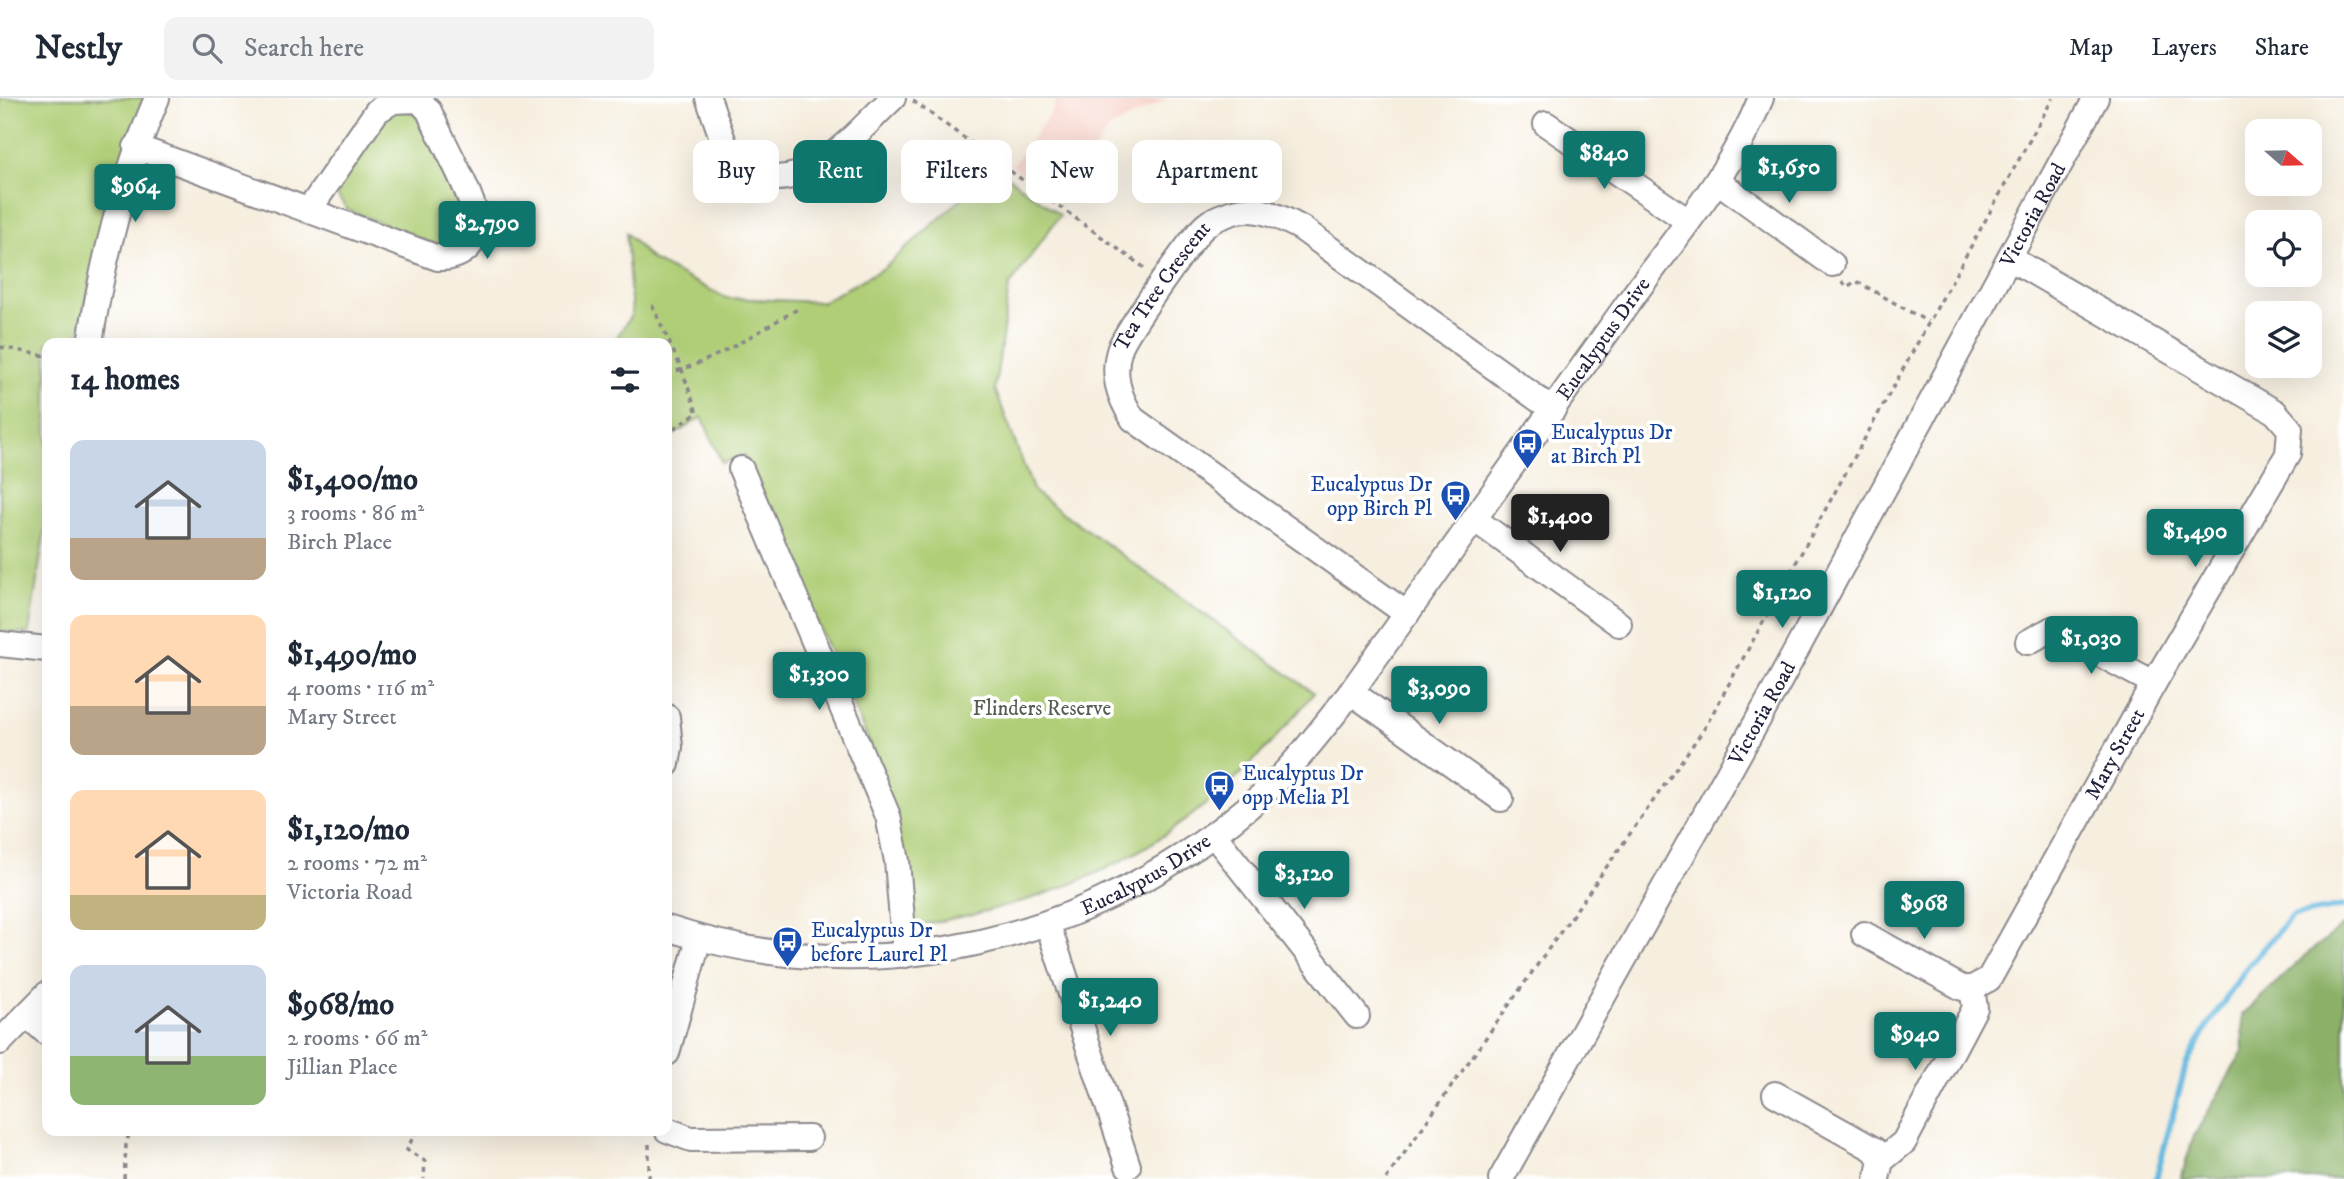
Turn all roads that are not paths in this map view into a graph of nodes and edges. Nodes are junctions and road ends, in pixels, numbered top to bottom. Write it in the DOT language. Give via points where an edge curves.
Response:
graph roads {
  1 [pos="157,98"];
  2 [pos="708,98"];
  3 [pos="894,98"];
  4 [pos="1762,98"];
  5 [pos="2096,98"];
  6 [pos="1546,124"];
  7 [pos="136,147"];
  8 [pos="1719,182"];
  9 [pos="309,210"];
  10 [pos="1688,221"];
  11 [pos="2011,260"];
  12 [pos="1832,264"];
  13 [pos="91,338"];
  14 [pos="1553,410"];
  15 [pos="741,469"];
  16 [pos="1474,519"];
  17 [pos="1407,614"];
  18 [pos="1619,624"];
  19 [pos="42,642"];
  20 [pos="2028,642"];
  21 [pos="0,644"];
  22 [pos="2154,683"];
  23 [pos="1351,692"];
  24 [pos="1501,799"];
  25 [pos="1214,835"];
  26 [pos="1048,925"];
  27 [pos="672,930"];
  28 [pos="1864,934"];
  29 [pos="699,938"];
  30 [pos="905,955"];
  31 [pos="1967,988"];
  32 [pos="42,1000"];
  33 [pos="29,1016"];
  34 [pos="1357,1016"];
  35 [pos="42,1028"];
  36 [pos="672,1035"];
  37 [pos="0,1042"];
  38 [pos="1775,1094"];
  39 [pos="672,1132"];
  40 [pos="810,1138"];
  41 [pos="1128,1166"];
  42 [pos="1879,1170"];
  43 [pos="1503,1179"];
  1 -- 7 [label="street"];
  2 -- 3 [label="street" via="736,164 774,179 813,170"];
  4 -- 8 [label="street, Eucalyptus Drive"];
  5 -- 11 [label="street, Victoria Road"];
  6 -- 10 [label="street"];
  7 -- 9 [label="street"];
  7 -- 13 [label="street" via="114,215"];
  8 -- 10 [label="street, Eucalyptus Drive"];
  8 -- 12 [label="street"];
  9 -- 9 [label="street" via="439,258 450,258 468,248 477,228 473,208 429,111 419,100 393,101 377,111"];
  10 -- 14 [label="street, Eucalyptus Drive"];
  11 -- 22 [label="street, Mary Street" via="2275,412 2290,429 2288,454"];
  11 -- 43 [label="street, Victoria Road"];
  14 -- 16 [label="street, Eucalyptus Drive"];
  14 -- 17 [label="street, Tea Tree Crescent" via="1276,215 1252,209 1226,214 1205,226 1164,282 1120,348 1115,374 1120,399 1133,419"];
  15 -- 30 [label="street" via="888,816"];
  16 -- 17 [label="street, Eucalyptus Drive"];
  16 -- 18 [label="street"];
  17 -- 23 [label="street, Eucalyptus Drive"];
  19 -- 21 [label="street"];
  20 -- 22 [label="street" via="2052,629"];
  22 -- 31 [label="street, Mary Street" via="1989,979"];
  23 -- 24 [label="street"];
  23 -- 25 [label="street, Eucalyptus Drive" via="1311,744 1262,795"];
  25 -- 26 [label="street, Eucalyptus Drive" via="1130,887"];
  25 -- 34 [label="street"];
  26 -- 30 [label="street, Eucalyptus Drive" via="986,943"];
  26 -- 41 [label="street"];
  27 -- 29 [label="street, Eucalyptus Drive"];
  28 -- 31 [label="street"];
  29 -- 30 [label="street, Eucalyptus Drive" via="818,957"];
  29 -- 36 [label="street"];
  31 -- 42 [label="street" via="1975,1008 1903,1142"];
  32 -- 33 [label="street"];
  33 -- 35 [label="street"];
  33 -- 37 [label="street"];
  38 -- 42 [label="street" via="1875,1150"];
  39 -- 40 [label="street" via="691,1139"];
}
